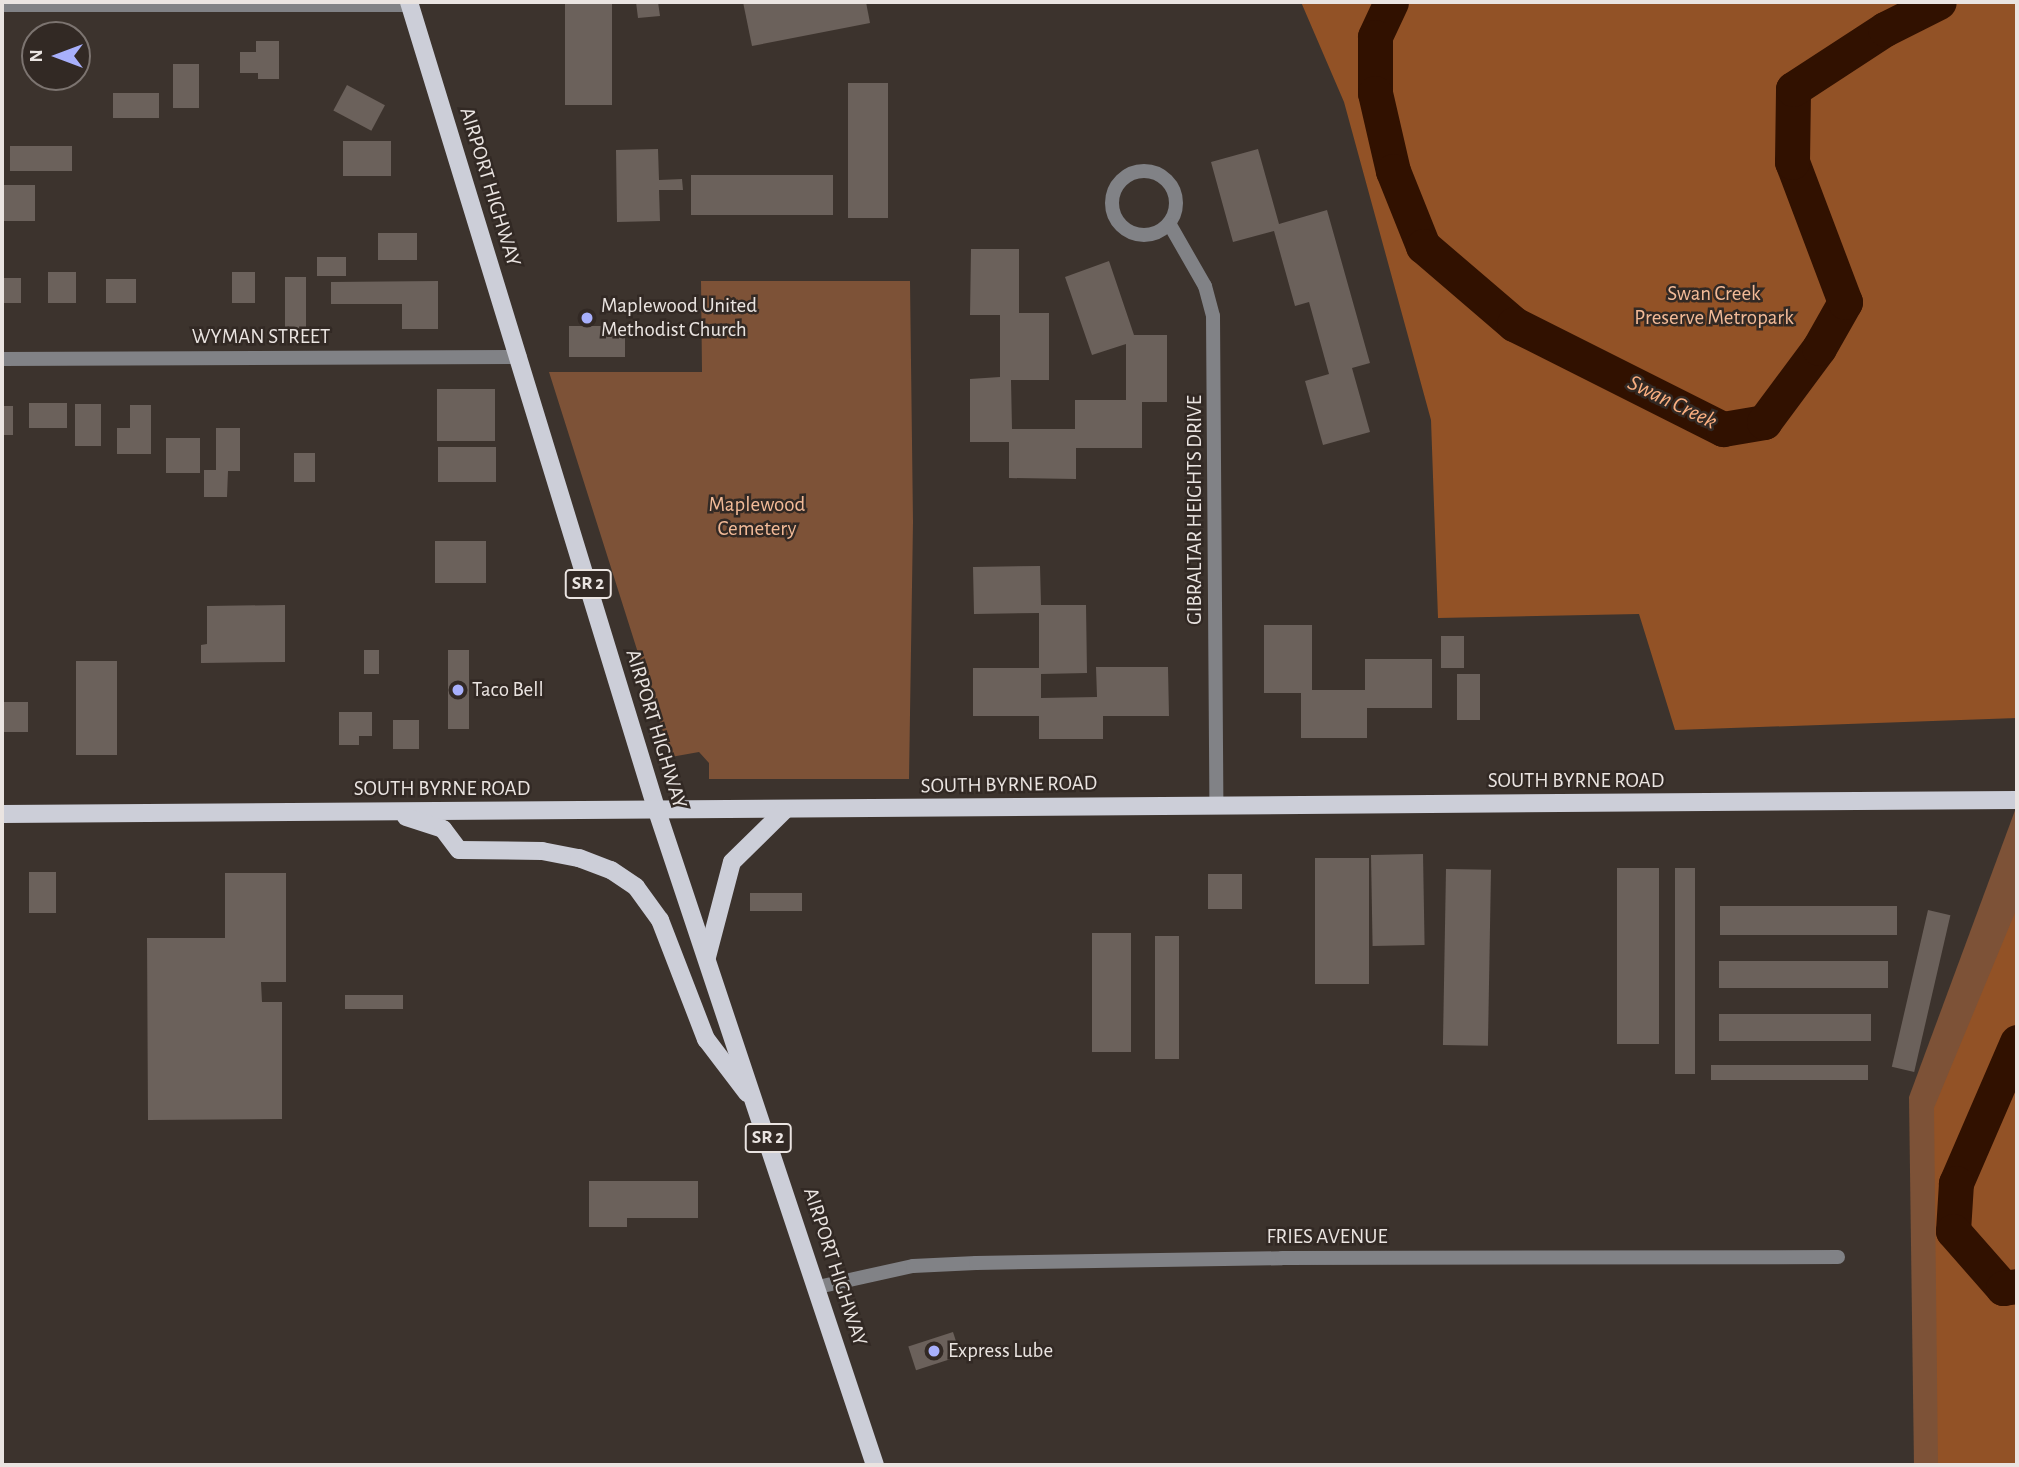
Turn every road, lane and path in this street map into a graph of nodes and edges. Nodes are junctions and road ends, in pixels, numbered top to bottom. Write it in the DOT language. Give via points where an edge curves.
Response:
graph roads {
  1 [pos="410,4"];
  2 [pos="2,5"];
  3 [pos="1170,225"];
  4 [pos="520,357"];
  5 [pos="2,359"];
  6 [pos="2017,800"];
  7 [pos="1216,806"];
  8 [pos="785,810"];
  9 [pos="657,811"];
  10 [pos="389,812"];
  11 [pos="2,814"];
  12 [pos="707,957"];
  13 [pos="758,1108"];
  14 [pos="1838,1257"];
  15 [pos="818,1287"];
  16 [pos="875,1465"];
  1 -- 2 [label="street"];
  1 -- 4 [label="main road, AIRPORT HIGHWAY / SR 2"];
  3 -- 3 [label="street" via="1176,199 1164,178 1141,171 1118,183 1113,210 1127,230 1149,235"];
  3 -- 7 [label="street, GIBRALTAR HEIGHTS DRIVE" via="1205,286 1214,326"];
  4 -- 5 [label="street, WYMAN STREET"];
  4 -- 9 [label="main road, AIRPORT HIGHWAY / SR 2"];
  6 -- 7 [label="main road, SOUTH BYRNE ROAD"];
  7 -- 8 [label="main road, SOUTH BYRNE ROAD"];
  8 -- 9 [label="main road, SOUTH BYRNE ROAD"];
  8 -- 12 [label="main road" via="732,862"];
  9 -- 10 [label="main road, SOUTH BYRNE ROAD"];
  9 -- 12 [label="main road, AIRPORT HIGHWAY / SR 2"];
  10 -- 11 [label="main road, SOUTH BYRNE ROAD"];
  10 -- 13 [label="main road" via="443,829 459,850 542,851 579,858 611,870 636,887 660,920 706,1039"];
  12 -- 13 [label="main road, AIRPORT HIGHWAY / SR 2"];
  13 -- 15 [label="main road, AIRPORT HIGHWAY / SR 2"];
  14 -- 15 [label="street, FRIES AVENUE" via="976,1263 913,1266"];
  15 -- 16 [label="main road, AIRPORT HIGHWAY / SR 2"];
}
